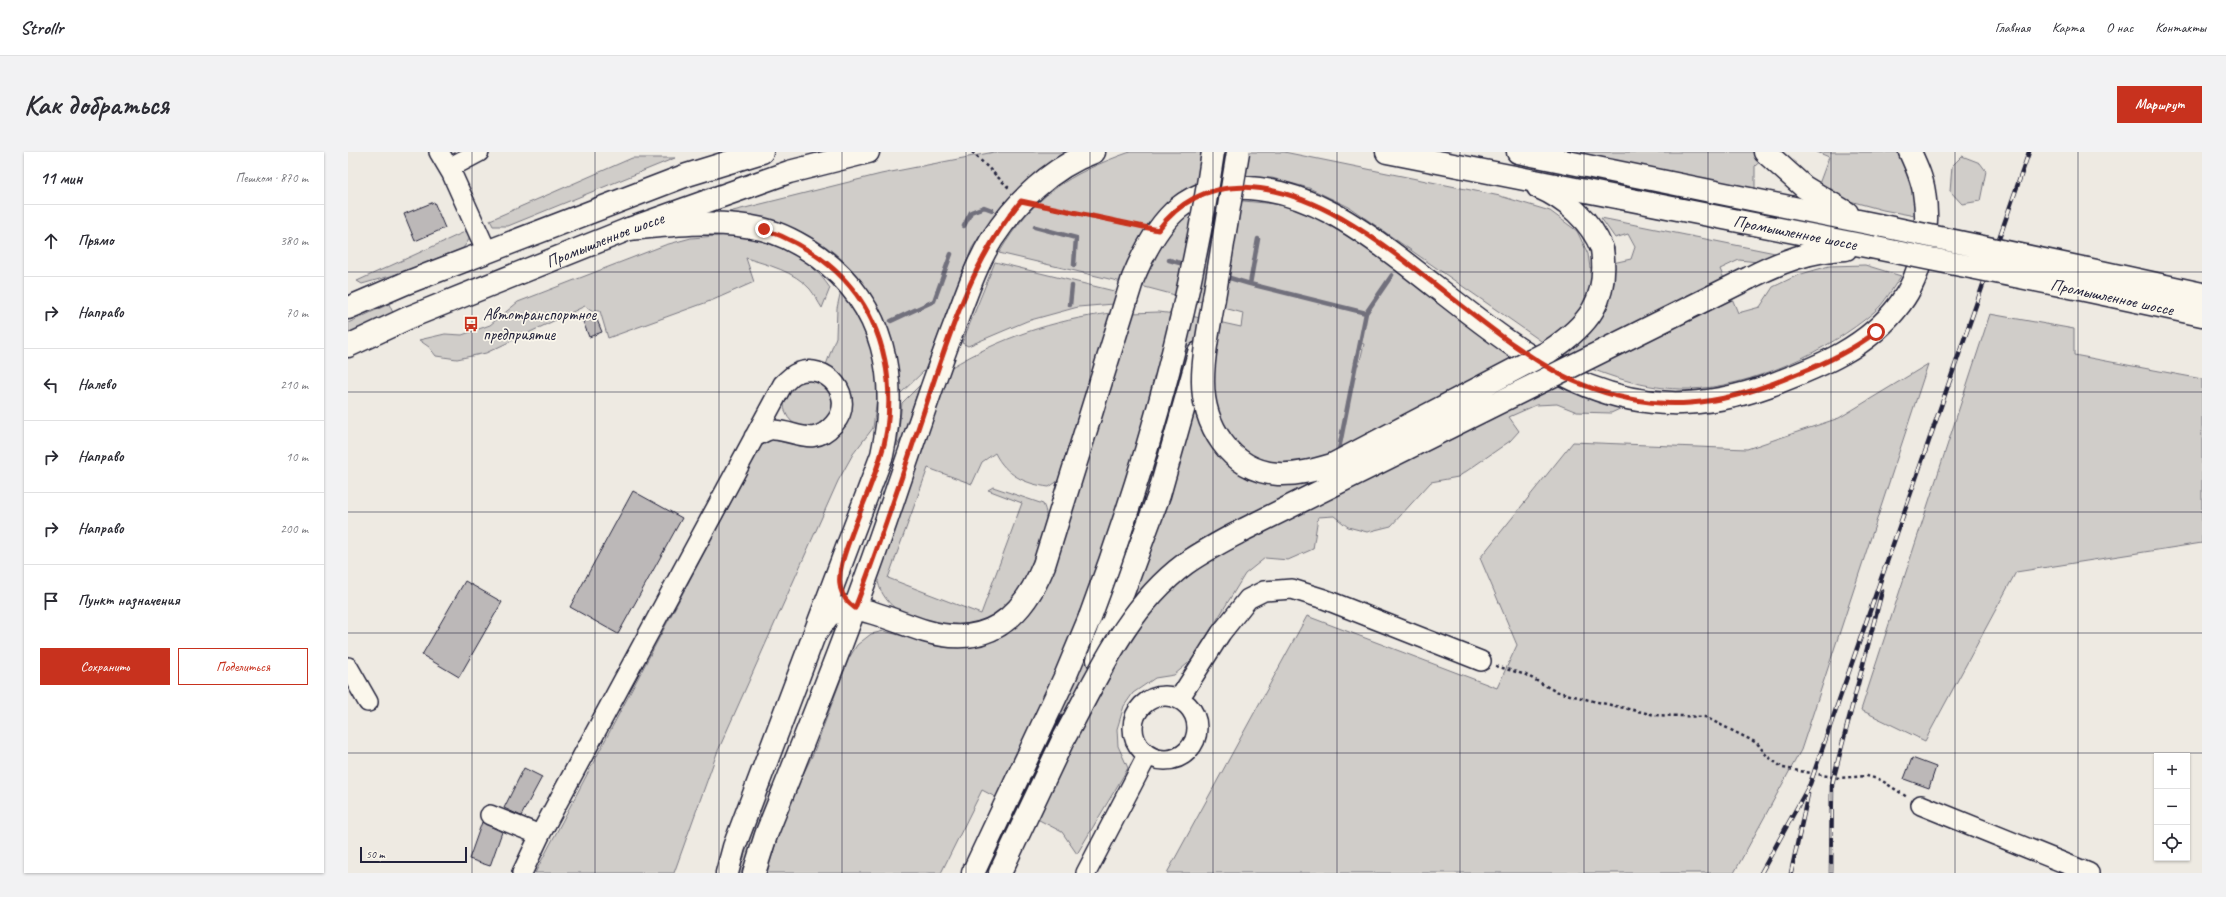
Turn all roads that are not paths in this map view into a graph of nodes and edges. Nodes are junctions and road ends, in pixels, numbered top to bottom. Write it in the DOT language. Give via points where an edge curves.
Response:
graph roads {
  1 [pos="439,152"];
  2 [pos="479,152"];
  3 [pos="735,152"];
  4 [pos="762,152"];
  5 [pos="868,152"];
  6 [pos="1094,152"];
  7 [pos="1213,152"];
  8 [pos="1238,152"];
  9 [pos="1387,152"];
  10 [pos="1518,152"];
  11 [pos="1765,152"];
  12 [pos="1910,152"];
  13 [pos="449,168"];
  14 [pos="687,174"];
  15 [pos="1515,177"];
  16 [pos="1878,225"];
  17 [pos="629,229"];
  18 [pos="1871,247"];
  19 [pos="487,252"];
  20 [pos="2084,279"];
  21 [pos="2202,294"];
  22 [pos="1214,298"];
  23 [pos="348,308"];
  24 [pos="2202,315"];
  25 [pos="348,346"];
  26 [pos="754,437"];
  27 [pos="842,564"];
  28 [pos="869,572"];
  29 [pos="855,608"];
  30 [pos="890,619"];
  31 [pos="814,635"];
  32 [pos="841,645"];
  33 [pos="1481,662"];
  34 [pos="348,667"];
  35 [pos="1179,699"];
  36 [pos="368,702"];
  37 [pos="1063,740"];
  38 [pos="1147,756"];
  39 [pos="1921,805"];
  40 [pos="490,815"];
  41 [pos="993,830"];
  42 [pos="540,835"];
  43 [pos="522,873"];
  44 [pos="727,873"];
  45 [pos="754,873"];
  46 [pos="968,873"];
  47 [pos="973,873"];
  48 [pos="1000,873"];
  49 [pos="1086,873"];
  50 [pos="2089,873"];
  1 -- 13 [label="street"];
  2 -- 13 [label="street"];
  3 -- 14 [label="main road"];
  4 -- 14 [label="main road, Промышленное шоссе"];
  5 -- 17 [label="main road, Промышленное шоссе" via="789,172"];
  6 -- 28 [label="main road" via="1062,169 1021,201 992,240 971,281 938,367"];
  7 -- 41 [label="main road, bridge" via="1177,335 1137,482 1111,560 1071,662"];
  8 -- 22 [label="main road, bridge"];
  9 -- 15 [label="main road, Промышленное шоссе"];
  10 -- 16 [label="main road, Промышленное шоссе"];
  11 -- 16 [label="main road" via="1785,172 1822,200 1846,213"];
  12 -- 30 [label="main road" via="1924,192 1924,241 1913,282 1891,317 1855,348 1830,361 1757,390 1728,399 1700,403 1670,404 1623,398 1580,384 1558,374 1495,331 1362,231 1320,208 1288,195 1240,187 1207,191 1177,209 1158,230 1141,259 1044,565 1030,595 1007,620 993,630 961,637 943,635"];
  13 -- 19 [label="street"];
  14 -- 19 [label="main road, Промышленное шоссе"];
  15 -- 18 [label="main road, Промышленное шоссе"];
  15 -- 22 [label="main road, bridge" via="1545,190 1576,211 1597,236 1602,249 1604,281 1591,315 1566,340 1541,356 1332,465 1291,474 1260,470 1246,465 1222,445 1212,427 1204,397 1203,379"];
  16 -- 20 [label="main road, Промышленное шоссе, bridge"];
  17 -- 25 [label="main road, Промышленное шоссе" via="410,318"];
  17 -- 27 [label="main road" via="714,223 764,229 806,248 828,264 846,281 864,305 876,328 885,356 890,412 882,455"];
  18 -- 20 [label="main road, Промышленное шоссе, bridge"];
  18 -- 37 [label="main road, bridge" via="1832,249 1776,264 1245,530 1185,564 1161,585 1128,623"];
  19 -- 23 [label="main road, Промышленное шоссе"];
  20 -- 21 [label="main road, Промышленное шоссе"];
  20 -- 24 [label="main road, Промышленное шоссе"];
  22 -- 37 [label="main road, bridge" via="1160,495 1113,624"];
  26 -- 26 [label="street" via="773,429 807,438 822,434 835,424 842,409 841,395 835,382 822,372 794,374 783,384"];
  26 -- 42 [label="street"];
  27 -- 29 [label="main road" via="840,593 847,603"];
  27 -- 31 [label="main road"];
  28 -- 29 [label="main road"];
  28 -- 30 [label="main road" via="868,590 871,602 879,613"];
  29 -- 30 [label="main road"];
  29 -- 31 [label="main road" via="846,607 834,611"];
  29 -- 32 [label="main road"];
  30 -- 32 [label="main road" via="877,620 864,626"];
  31 -- 44 [label="main road" via="734,847"];
  32 -- 45 [label="main road" via="766,835"];
  33 -- 35 [label="street" via="1318,597 1292,589 1264,591 1248,599 1234,616"];
  34 -- 36 [label="street"];
  35 -- 38 [label="street" via="1165,696 1152,699 1137,713 1133,733 1138,746"];
  35 -- 38 [label="street" via="1190,707 1196,718 1198,732 1194,744 1185,754 1173,760 1160,761"];
  37 -- 48 [label="main road"];
  38 -- 49 [label="street"];
  39 -- 50 [label="street"];
  40 -- 42 [label="street"];
  41 -- 46 [label="main road"];
  41 -- 47 [label="main road"];
  42 -- 43 [label="street"];
}
